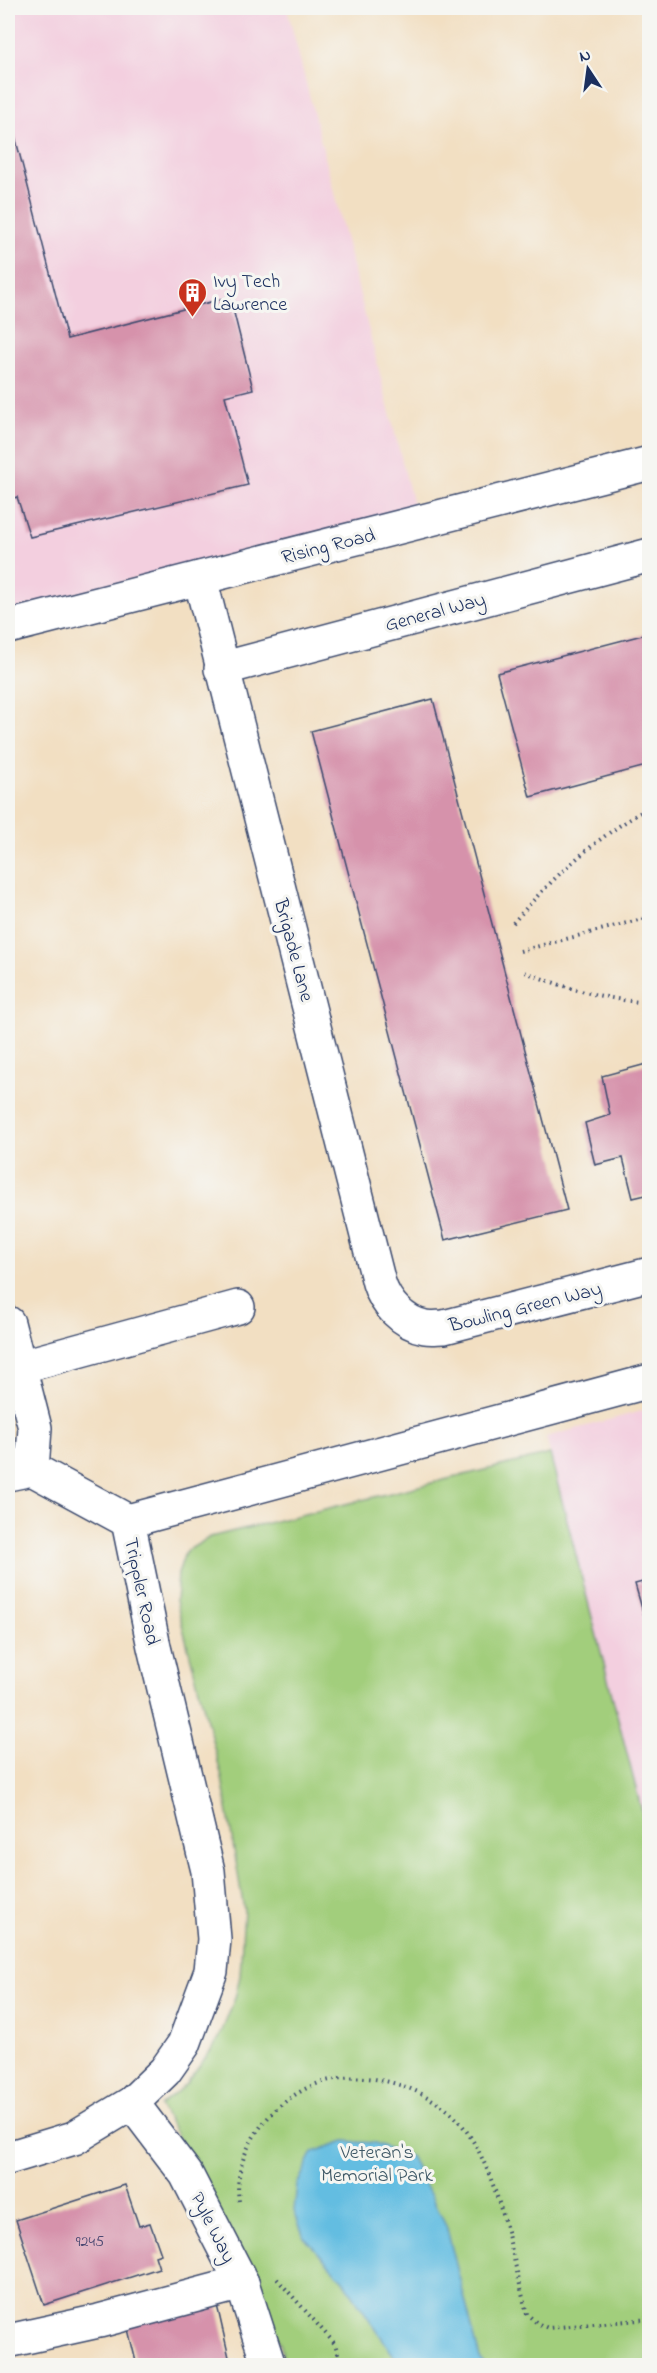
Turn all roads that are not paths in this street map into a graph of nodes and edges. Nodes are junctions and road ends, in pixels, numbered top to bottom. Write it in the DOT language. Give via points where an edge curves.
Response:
graph roads {
  1 [pos="650,463"];
  2 [pos="650,555"];
  3 [pos="200,578"];
  4 [pos="8,627"];
  5 [pos="221,669"];
  6 [pos="650,1274"];
  7 [pos="238,1307"];
  8 [pos="402,1316"];
  9 [pos="8,1323"];
  10 [pos="19,1366"];
  11 [pos="650,1382"];
  12 [pos="20,1472"];
  13 [pos="128,1521"];
  14 [pos="132,2103"];
  15 [pos="8,2158"];
  16 [pos="242,2283"];
  17 [pos="8,2341"];
  18 [pos="269,2366"];
  1 -- 3 [label="street, Rising Road"];
  2 -- 5 [label="street, General Way"];
  3 -- 4 [label="street, Rising Road"];
  3 -- 5 [label="street, Brigade Lane"];
  5 -- 8 [label="street, Brigade Lane" via="381,1290"];
  6 -- 8 [label="street, Bowling Green Way" via="444,1327 423,1327"];
  7 -- 10 [label="street"];
  9 -- 10 [label="street"];
  10 -- 12 [label="street" via="35,1428"];
  11 -- 13 [label="street, Trippler Road"];
  12 -- 13 [label="street"];
  13 -- 14 [label="street, Trippler Road" via="208,1871 214,1939 211,1971 184,2044 165,2071"];
  14 -- 15 [label="street, Trippler Road" via="74,2138"];
  14 -- 16 [label="street, Pyle Way" via="186,2174"];
  16 -- 17 [label="street"];
  16 -- 18 [label="street, Pyle Way"];
}
